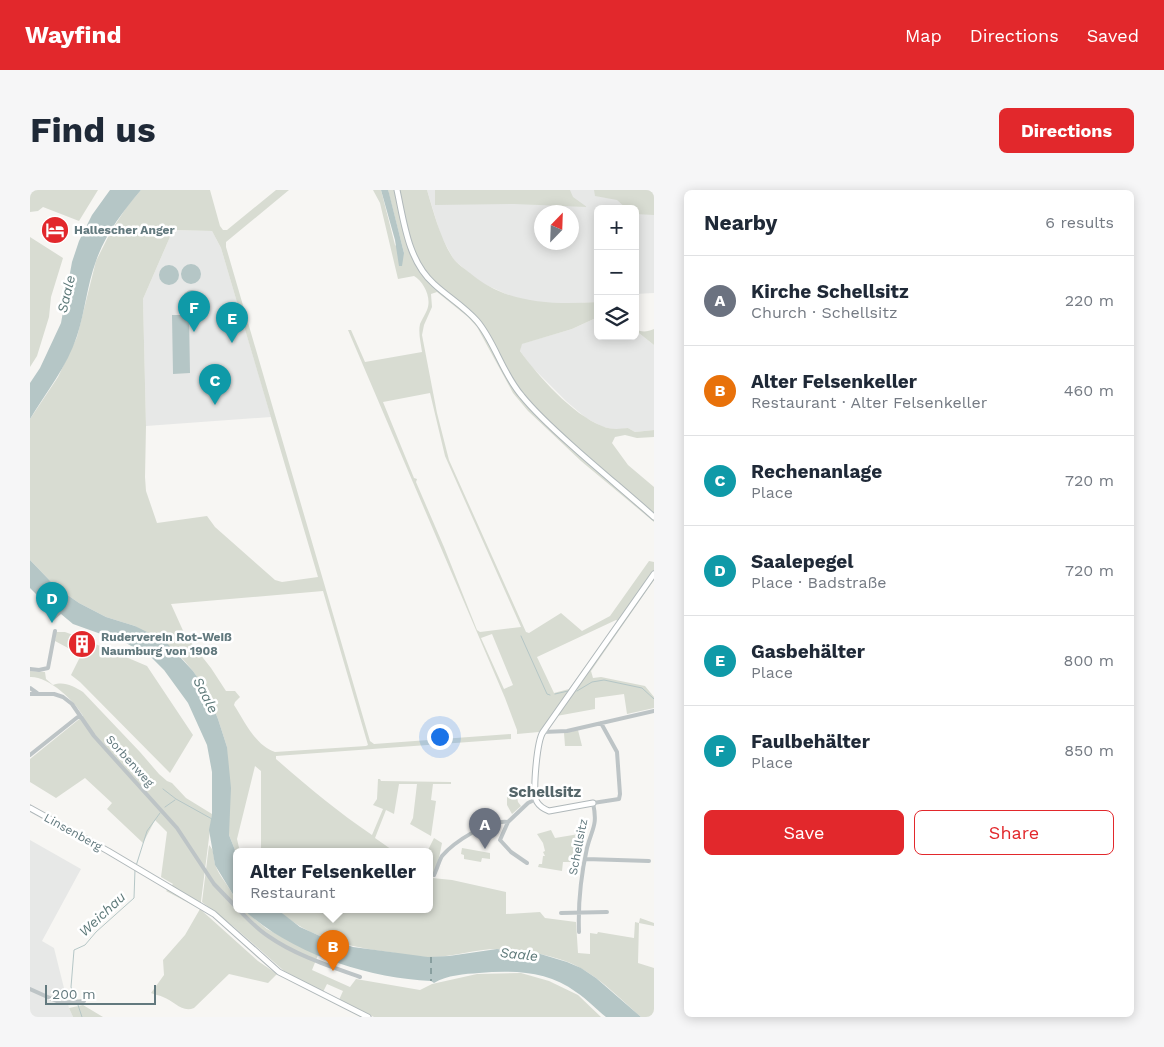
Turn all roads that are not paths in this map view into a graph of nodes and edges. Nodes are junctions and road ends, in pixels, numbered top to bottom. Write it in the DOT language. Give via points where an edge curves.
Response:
graph roads {
  1 [pos="397,190"];
  2 [pos="654,517"];
  3 [pos="654,574"];
  4 [pos="55,631"];
  5 [pos="30,669"];
  6 [pos="30,688"];
  7 [pos="37,693"];
  8 [pos="30,694"];
  9 [pos="654,711"];
  10 [pos="80,716"];
  11 [pos="601,723"];
  12 [pos="543,732"];
  13 [pos="30,755"];
  14 [pos="536,799"];
  15 [pos="593,803"];
  16 [pos="30,808"];
  17 [pos="508,822"];
  18 [pos="586,860"];
  19 [pos="649,861"];
  20 [pos="527,864"];
  21 [pos="434,875"];
  22 [pos="233,904"];
  23 [pos="578,911"];
  24 [pos="561,912"];
  25 [pos="608,912"];
  26 [pos="242,913"];
  27 [pos="579,932"];
  28 [pos="360,976"];
  29 [pos="30,989"];
  30 [pos="84,1001"];
  31 [pos="368,1017"];
  1 -- 2 [label="street" via="408,238 424,274 476,320 511,382 541,417"];
  3 -- 12 [label="street"];
  4 -- 5 [label="street" via="48,668"];
  6 -- 7 [label="street, Sorbenweg"];
  7 -- 8 [label="street, Sorbenweg"];
  7 -- 10 [label="street, Sorbenweg" via="63,697"];
  9 -- 11 [label="street"];
  10 -- 13 [label="street"];
  10 -- 22 [label="street, Sorbenweg" via="94,736 177,828 214,884"];
  11 -- 12 [label="street" via="567,731"];
  11 -- 15 [label="street, Schellsitz" via="617,752 620,794 619,799"];
  12 -- 14 [label="street" via="539,742"];
  14 -- 15 [label="street" via="549,811"];
  14 -- 17 [label="street" via="528,802"];
  15 -- 18 [label="street, Schellsitz" via="596,823"];
  16 -- 31 [label="street, Linsenberg" via="214,914 282,974"];
  17 -- 20 [label="street" via="500,840"];
  17 -- 21 [label="street" via="486,826 468,835 443,855"];
  18 -- 19 [label="street"];
  18 -- 23 [label="street, Schellsitz"];
  23 -- 24 [label="street"];
  23 -- 25 [label="street"];
  23 -- 27 [label="street, Schellsitz"];
  26 -- 28 [label="street, Sorbenweg" via="278,943"];
  29 -- 30 [label="street" via="61,1003"];
}
